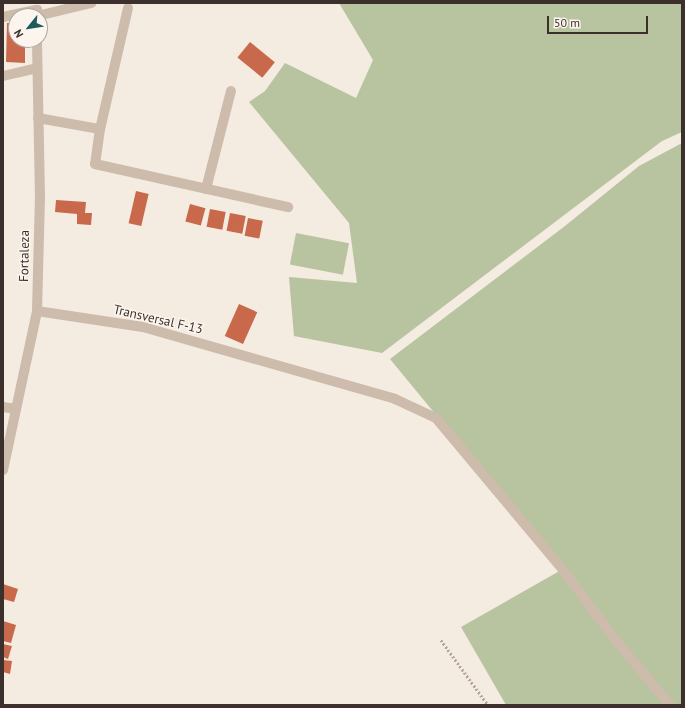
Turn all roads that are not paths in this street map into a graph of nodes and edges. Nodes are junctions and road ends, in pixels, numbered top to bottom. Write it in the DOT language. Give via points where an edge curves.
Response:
graph roads {
  1 [pos="91,3"];
  2 [pos="128,8"];
  3 [pos="48,9"];
  4 [pos="37,48"];
  5 [pos="37,68"];
  6 [pos="3,76"];
  7 [pos="231,91"];
  8 [pos="38,118"];
  9 [pos="100,129"];
  10 [pos="206,189"];
  11 [pos="288,207"];
  12 [pos="37,311"];
  13 [pos="3,407"];
  14 [pos="16,409"];
  15 [pos="3,470"];
  16 [pos="670,705"];
  1 -- 3 [label="street"];
  2 -- 9 [label="street"];
  4 -- 5 [label="street, Fortaleza"];
  5 -- 6 [label="street"];
  5 -- 8 [label="street, Fortaleza"];
  7 -- 10 [label="street"];
  8 -- 9 [label="street"];
  8 -- 12 [label="street, Fortaleza"];
  9 -- 10 [label="street" via="95,164"];
  10 -- 11 [label="street"];
  12 -- 14 [label="street, Fortaleza"];
  12 -- 16 [label="street, Transversal F-13" via="143,327 395,399 436,418 563,570 617,642"];
  13 -- 14 [label="street"];
  14 -- 15 [label="street, Fortaleza"];
}
